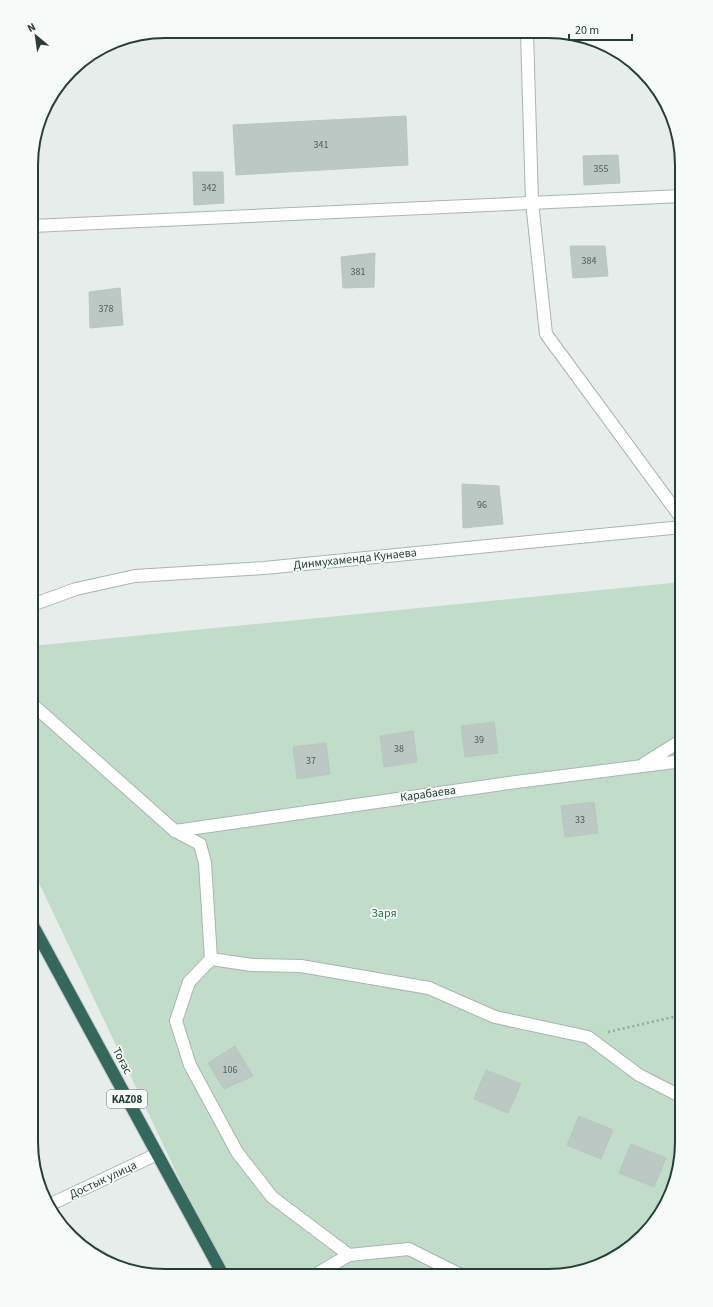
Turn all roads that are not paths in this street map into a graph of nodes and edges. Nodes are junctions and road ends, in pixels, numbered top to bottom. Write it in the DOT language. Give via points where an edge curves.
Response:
graph roads {
  1 [pos="527,38"];
  2 [pos="675,196"];
  3 [pos="532,202"];
  4 [pos="38,226"];
  5 [pos="675,509"];
  6 [pos="675,528"];
  7 [pos="38,603"];
  8 [pos="38,708"];
  9 [pos="675,744"];
  10 [pos="675,762"];
  11 [pos="640,766"];
  12 [pos="175,831"];
  13 [pos="38,935"];
  14 [pos="210,959"];
  15 [pos="675,1093"];
  16 [pos="157,1154"];
  17 [pos="54,1203"];
  18 [pos="349,1255"];
  19 [pos="220,1269"];
  20 [pos="326,1269"];
  21 [pos="449,1269"];
  1 -- 3 [label="street"];
  2 -- 3 [label="street"];
  3 -- 4 [label="street"];
  3 -- 5 [label="street" via="546,334"];
  6 -- 7 [label="street, Динмухаменда Кунаева" via="264,568 134,576 76,589"];
  8 -- 12 [label="street"];
  9 -- 11 [label="street"];
  10 -- 11 [label="street, Карабаева"];
  11 -- 12 [label="street, Карабаева"];
  12 -- 14 [label="street" via="200,844 205,863"];
  13 -- 16 [label="highway, Тоғас / KAZ08"];
  14 -- 15 [label="street" via="252,965 301,966 429,988 495,1017 588,1036 639,1075"];
  14 -- 18 [label="street" via="189,982 176,1021 190,1065 237,1152 272,1197"];
  16 -- 17 [label="street, Достык улица"];
  16 -- 19 [label="highway, Тоғас / KAZ08"];
  18 -- 20 [label="street"];
  18 -- 21 [label="street" via="409,1249"];
}
